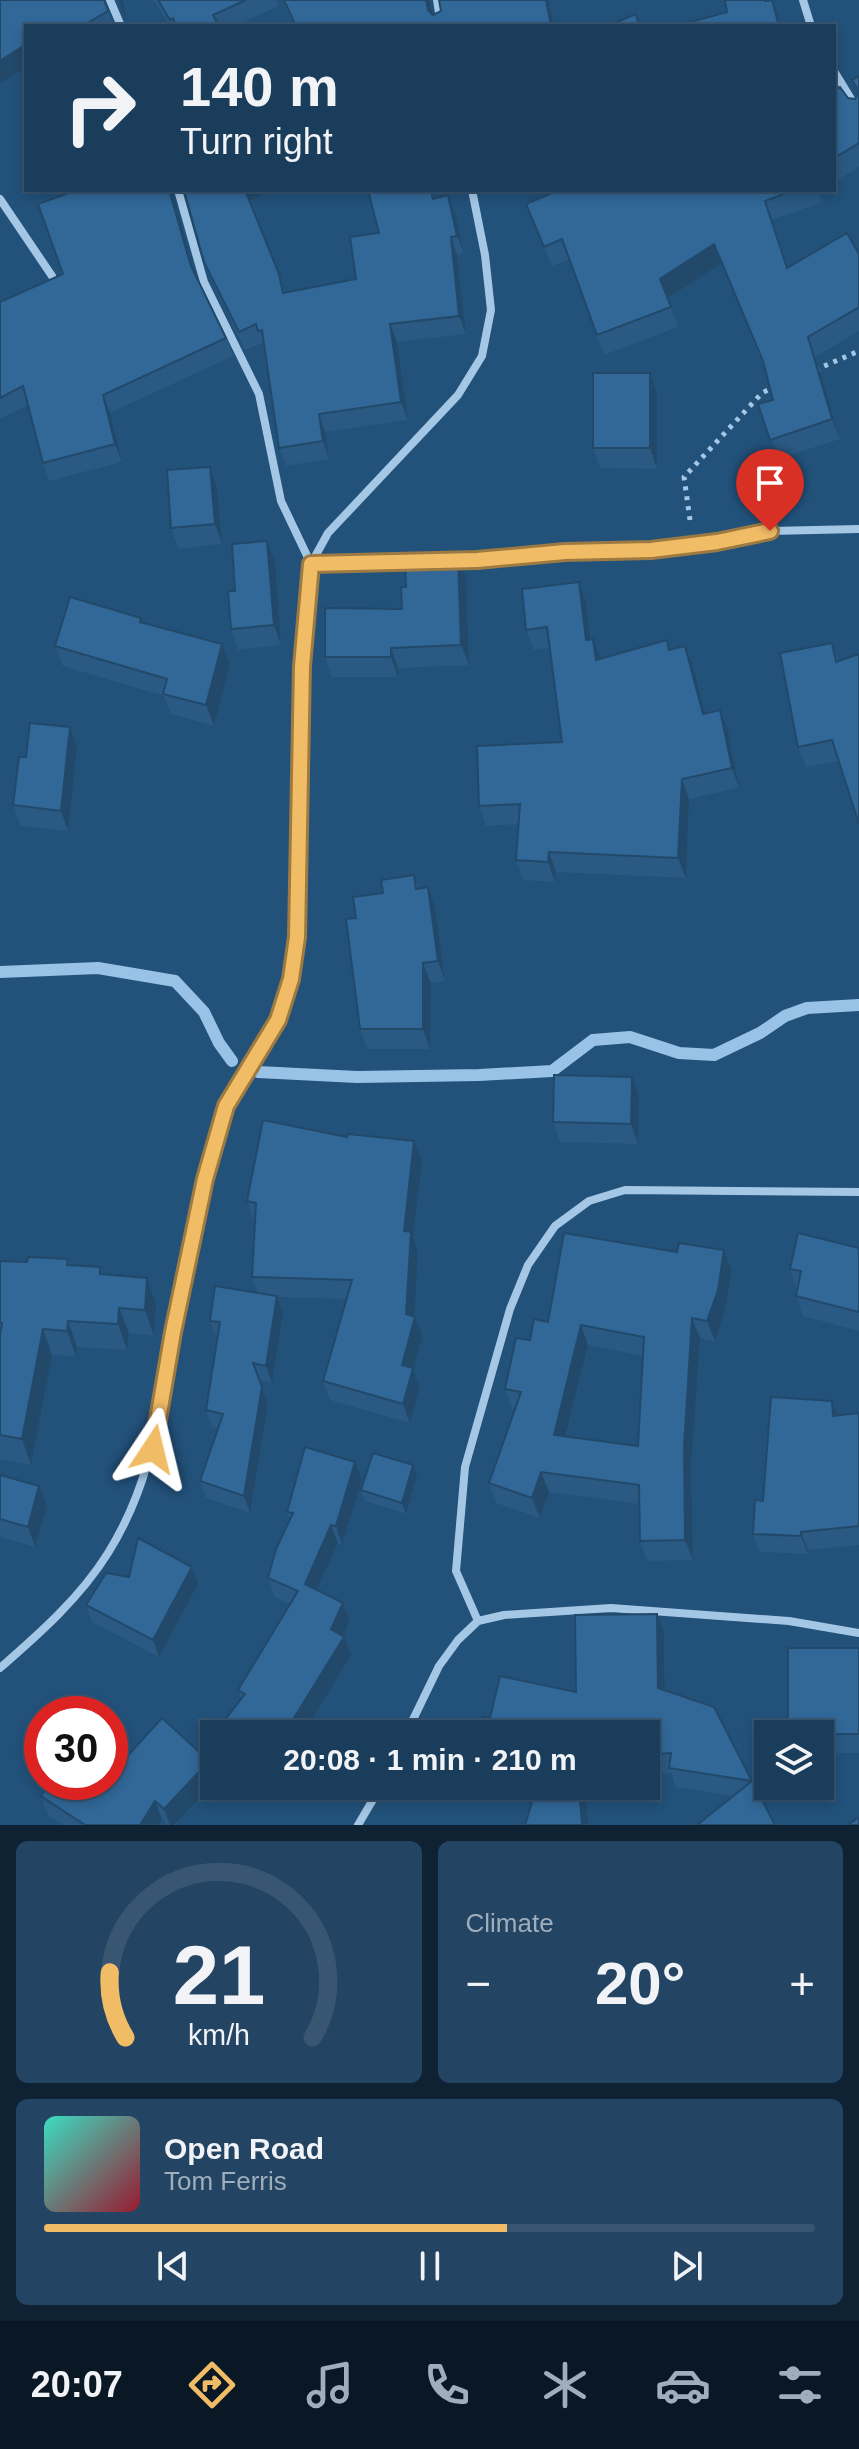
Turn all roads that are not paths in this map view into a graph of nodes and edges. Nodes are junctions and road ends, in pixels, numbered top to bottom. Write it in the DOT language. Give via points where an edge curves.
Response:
graph roads {
  1 [pos="110,0"];
  2 [pos="437,0"];
  3 [pos="803,0"];
  4 [pos="120,24"];
  5 [pos="441,24"];
  6 [pos="810,24"];
  7 [pos="836,74"];
  8 [pos="859,112"];
  9 [pos="179,192"];
  10 [pos="472,192"];
  11 [pos="0,199"];
  12 [pos="52,276"];
  13 [pos="859,529"];
  14 [pos="432,561"];
  15 [pos="447,561"];
  16 [pos="311,564"];
  17 [pos="859,1192"];
  18 [pos="478,1621"];
  19 [pos="859,1633"];
  20 [pos="0,1668"];
  21 [pos="413,1720"];
  22 [pos="373,1800"];
  23 [pos="358,1825"];
  1 -- 4 [label="street"];
  2 -- 5 [label="street"];
  3 -- 6 [label="street"];
  7 -- 8 [label="street"];
  9 -- 16 [label="street" via="204,282 259,394 281,501"];
  10 -- 16 [label="street" via="491,310 482,356 458,395 328,533"];
  11 -- 12 [label="street"];
  13 -- 15 [label="street" via="770,531 651,550"];
  14 -- 16 [label="street"];
  16 -- 20 [label="street" via="302,666 297,937 291,979 278,1020 226,1106 205,1179 153,1449 134,1504 107,1555 53,1622"];
  17 -- 18 [label="street" via="625,1190 589,1201 555,1226 528,1265 510,1309 465,1467 456,1571"];
  18 -- 19 [label="street" via="611,1608 789,1621"];
  18 -- 21 [label="street" via="439,1666"];
  22 -- 23 [label="street"];
}
